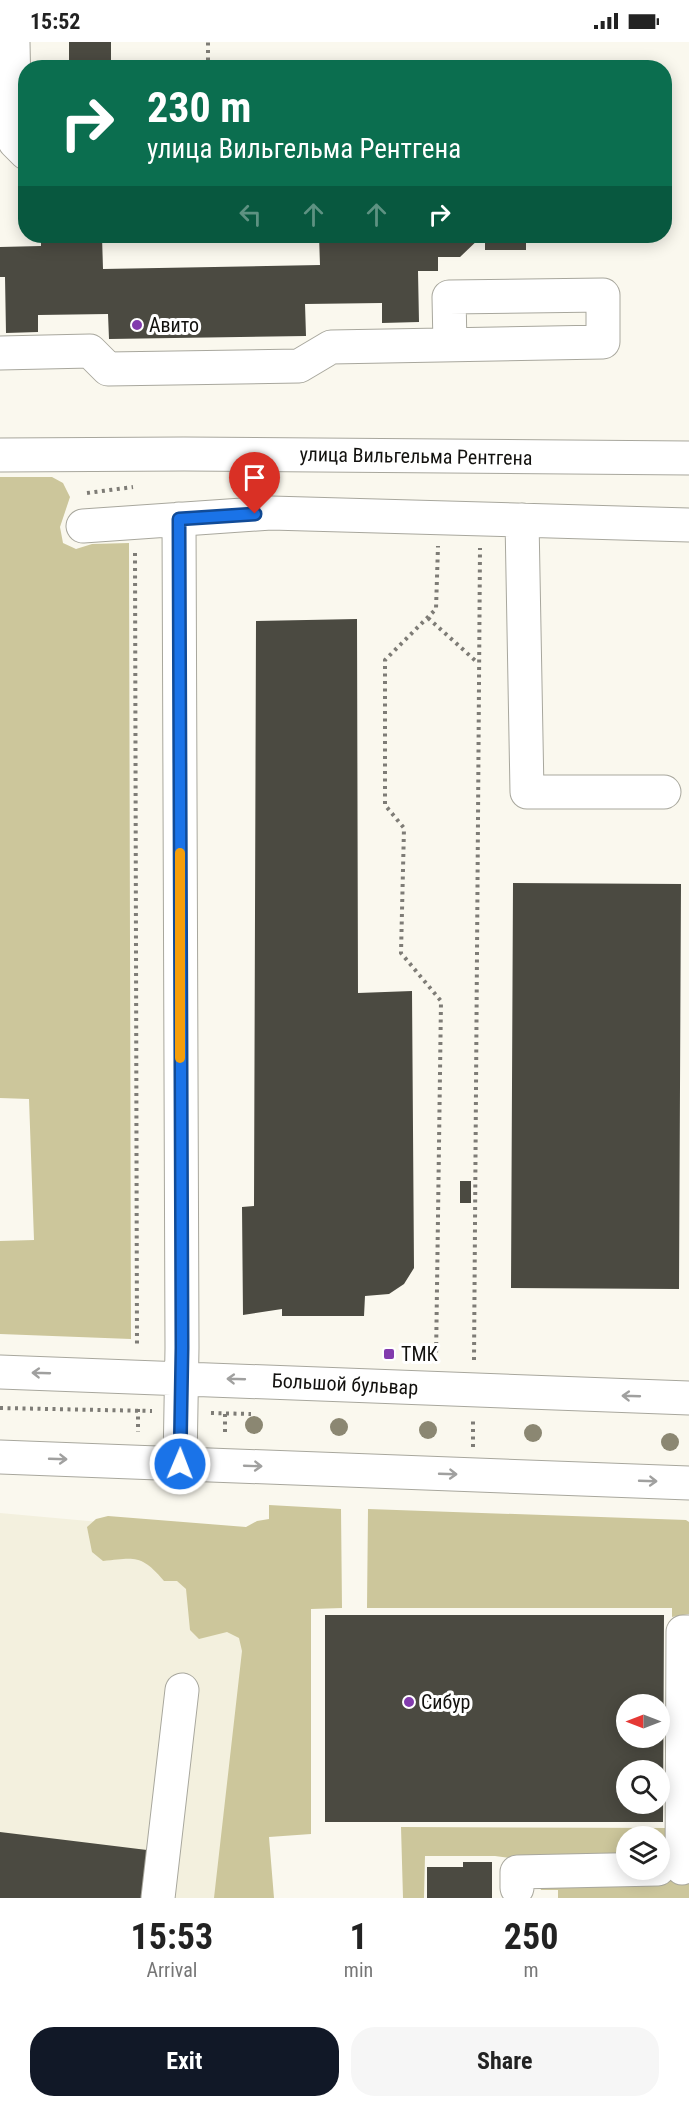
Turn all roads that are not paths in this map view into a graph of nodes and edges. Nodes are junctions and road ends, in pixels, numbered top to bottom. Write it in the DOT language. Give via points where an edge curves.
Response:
graph roads {
  1 [pos="13,42"];
  2 [pos="18,145"];
  3 [pos="450,345"];
  4 [pos="0,353"];
  5 [pos="0,455"];
  6 [pos="689,458"];
  7 [pos="179,519"];
  8 [pos="689,525"];
  9 [pos="83,526"];
  10 [pos="522,531"];
  11 [pos="664,792"];
  12 [pos="0,1372"];
  13 [pos="181,1378"];
  14 [pos="689,1398"];
  15 [pos="0,1457"];
  16 [pos="180,1464"];
  17 [pos="689,1482"];
  18 [pos="689,1632"];
  19 [pos="182,1690"];
  20 [pos="672,1869"];
  21 [pos="517,1888"];
  22 [pos="158,1898"];
  1 -- 2 [label="street"];
  3 -- 4 [label="street" via="331,347 299,366 275,367 108,369 90,351"];
  5 -- 6 [label="street, улица Вильгельма Рентгена"];
  7 -- 9 [label="street"];
  7 -- 10 [label="street" via="272,513"];
  7 -- 13 [label="street"];
  8 -- 10 [label="street"];
  10 -- 11 [label="street" via="527,792"];
  13 -- 12 [label="street, Большой бульвар, one-way"];
  14 -- 13 [label="street, Большой бульвар, one-way"];
  13 -- 16 [label="street"];
  15 -- 16 [label="street, one-way"];
  16 -- 17 [label="street, one-way"];
  18 -- 20 [label="street" via="683,1632"];
  19 -- 22 [label="street"];
  20 -- 21 [label="street" via="517,1872"];
}
